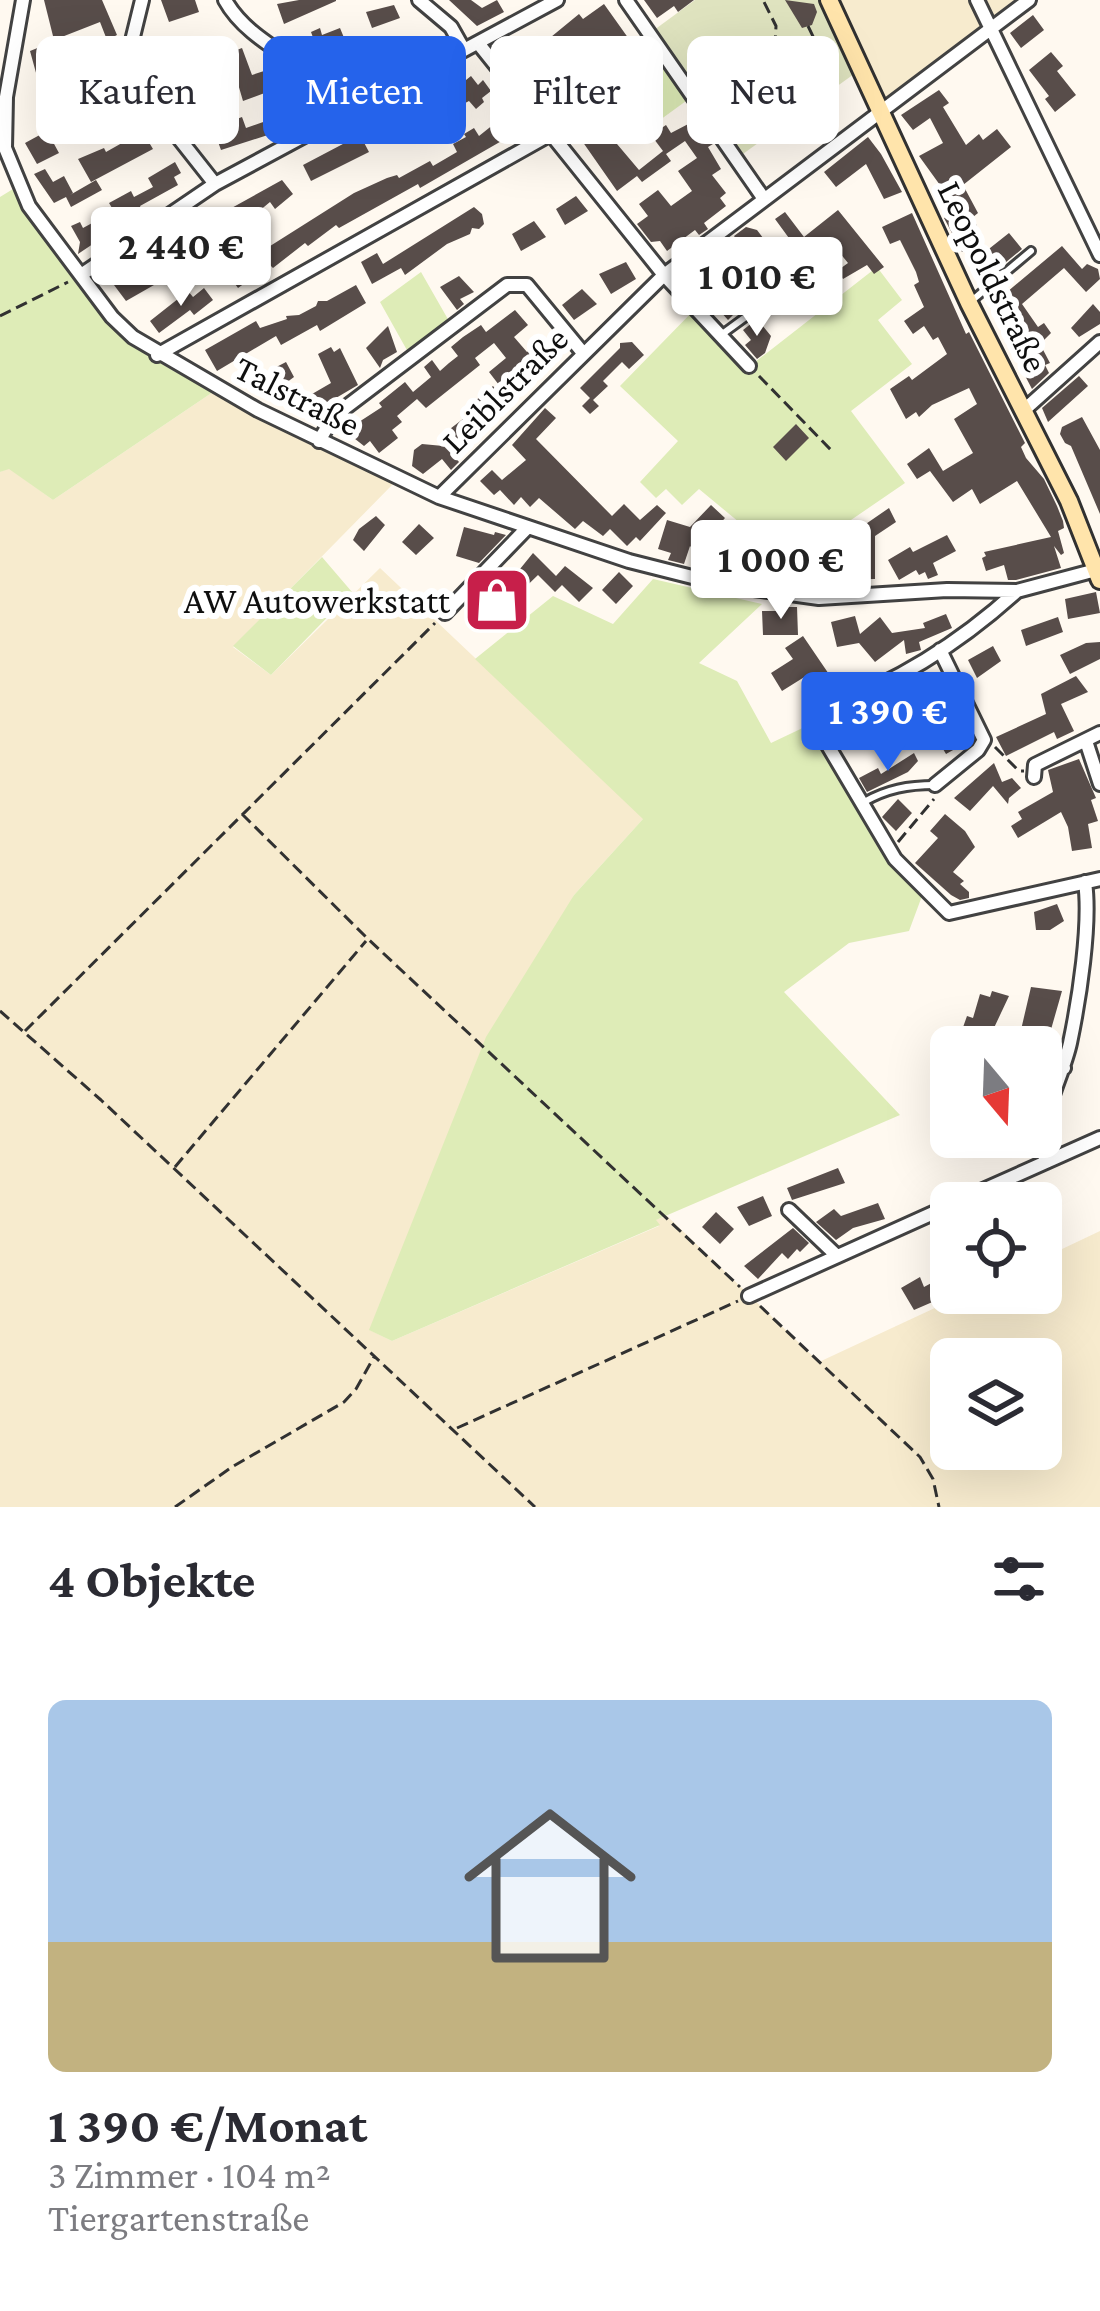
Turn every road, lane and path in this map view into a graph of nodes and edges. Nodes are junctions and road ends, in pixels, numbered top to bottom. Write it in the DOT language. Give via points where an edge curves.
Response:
graph roads {
  1 [pos="4,0"];
  2 [pos="142,0"];
  3 [pos="225,0"];
  4 [pos="419,0"];
  5 [pos="556,0"];
  6 [pos="626,0"];
  7 [pos="763,0"];
  8 [pos="829,0"];
  9 [pos="977,0"];
  10 [pos="1029,0"];
  11 [pos="22,2"];
  12 [pos="808,26"];
  13 [pos="990,29"];
  14 [pos="456,36"];
  15 [pos="776,36"];
  16 [pos="813,36"];
  17 [pos="263,38"];
  18 [pos="478,43"];
  19 [pos="466,49"];
  20 [pos="490,59"];
  21 [pos="881,112"];
  22 [pos="839,143"];
  23 [pos="289,144"];
  24 [pos="533,144"];
  25 [pos="556,144"];
  26 [pos="837,144"];
  27 [pos="3,155"];
  28 [pos="214,184"];
  29 [pos="764,199"];
  30 [pos="717,234"];
  31 [pos="1031,251"];
  32 [pos="1100,255"];
  33 [pos="818,265"];
  34 [pos="664,274"];
  35 [pos="81,275"];
  36 [pos="760,290"];
  37 [pos="969,303"];
  38 [pos="0,316"];
  39 [pos="721,335"];
  40 [pos="1100,342"];
  41 [pos="583,353"];
  42 [pos="157,355"];
  43 [pos="749,366"];
  44 [pos="1023,411"];
  45 [pos="319,442"];
  46 [pos="830,450"];
  47 [pos="439,496"];
  48 [pos="528,527"];
  49 [pos="1098,575"];
  50 [pos="1017,591"];
  51 [pos="446,613"];
  52 [pos="940,650"];
  53 [pos="1100,733"];
  54 [pos="984,740"];
  55 [pos="1087,741"];
  56 [pos="1033,774"];
  57 [pos="1100,784"];
  58 [pos="935,785"];
  59 [pos="862,804"];
  60 [pos="242,814"];
  61 [pos="890,852"];
  62 [pos="1093,881"];
  63 [pos="368,939"];
  64 [pos="0,1011"];
  65 [pos="24,1032"];
  66 [pos="1064,1068"];
  67 [pos="1100,1138"];
  68 [pos="1046,1162"];
  69 [pos="174,1168"];
  70 [pos="1002,1182"];
  71 [pos="789,1210"];
  72 [pos="930,1214"];
  73 [pos="837,1256"];
  74 [pos="749,1296"];
  75 [pos="374,1356"];
  76 [pos="455,1429"];
  77 [pos="175,1507"];
  78 [pos="536,1507"];
  79 [pos="939,1507"];
  1 -- 11 [label="street"];
  2 -- 28 [label="street" via="129,53 134,80"];
  3 -- 17 [label="street"];
  4 -- 14 [label="street"];
  5 -- 18 [label="street"];
  6 -- 29 [label="street"];
  7 -- 15 [label="path"];
  8 -- 21 [label="street, Leopoldstraße"];
  9 -- 13 [label="street"];
  10 -- 13 [label="street, Leiblstraße"];
  11 -- 27 [label="street, Talstraße"];
  12 -- 16 [label="path"];
  13 -- 21 [label="street, Leiblstraße"];
  13 -- 32 [label="street"];
  18 -- 19 [label="street"];
  18 -- 20 [label="street"];
  21 -- 22 [label="street, Leiblstraße"];
  21 -- 37 [label="street, Leopoldstraße"];
  23 -- 28 [label="street"];
  24 -- 42 [label="street"];
  25 -- 34 [label="street"];
  26 -- 29 [label="street, Leiblstraße"];
  27 -- 35 [label="street, Talstraße"];
  28 -- 35 [label="street"];
  29 -- 30 [label="street, Leiblstraße"];
  30 -- 34 [label="street, Leiblstraße"];
  30 -- 36 [label="lane"];
  31 -- 37 [label="lane"];
  33 -- 39 [label="lane"];
  34 -- 39 [label="street"];
  34 -- 41 [label="street, Leiblstraße"];
  35 -- 38 [label="path"];
  35 -- 42 [label="street, Talstraße" via="112,317"];
  37 -- 44 [label="street, Leopoldstraße"];
  39 -- 43 [label="street"];
  40 -- 44 [label="street"];
  41 -- 45 [label="street" via="527,285 507,285 333,417"];
  41 -- 47 [label="street, Leiblstraße"];
  42 -- 45 [label="street, Talstraße"];
  43 -- 46 [label="path"];
  44 -- 49 [label="street, Leopoldstraße"];
  45 -- 47 [label="street, Talstraße"];
  47 -- 48 [label="street, Talstraße"];
  48 -- 50 [label="street, Talstraße" via="680,575 794,596"];
  48 -- 51 [label="street"];
  49 -- 50 [label="street, Talstraße"];
  50 -- 52 [label="street"];
  51 -- 60 [label="path"];
  52 -- 54 [label="street"];
  52 -- 59 [label="street" via="819,714 817,727"];
  53 -- 55 [label="street"];
  54 -- 56 [label="path"];
  54 -- 58 [label="street"];
  55 -- 56 [label="street"];
  55 -- 57 [label="street"];
  58 -- 59 [label="lane" via="885,791"];
  58 -- 61 [label="path" via="933,801"];
  59 -- 61 [label="street"];
  60 -- 63 [label="path"];
  60 -- 65 [label="path"];
  61 -- 62 [label="street" via="949,913"];
  62 -- 66 [label="street"];
  63 -- 69 [label="path"];
  63 -- 74 [label="path"];
  64 -- 65 [label="path"];
  65 -- 69 [label="path"];
  66 -- 68 [label="street" via="1042,1141"];
  67 -- 68 [label="street"];
  68 -- 70 [label="street"];
  69 -- 75 [label="path"];
  71 -- 73 [label="street"];
  72 -- 73 [label="street"];
  73 -- 74 [label="street"];
  74 -- 76 [label="path"];
  74 -- 79 [label="path" via="920,1457"];
  75 -- 76 [label="path"];
  75 -- 77 [label="path" via="344,1402"];
  76 -- 78 [label="path"];
}
